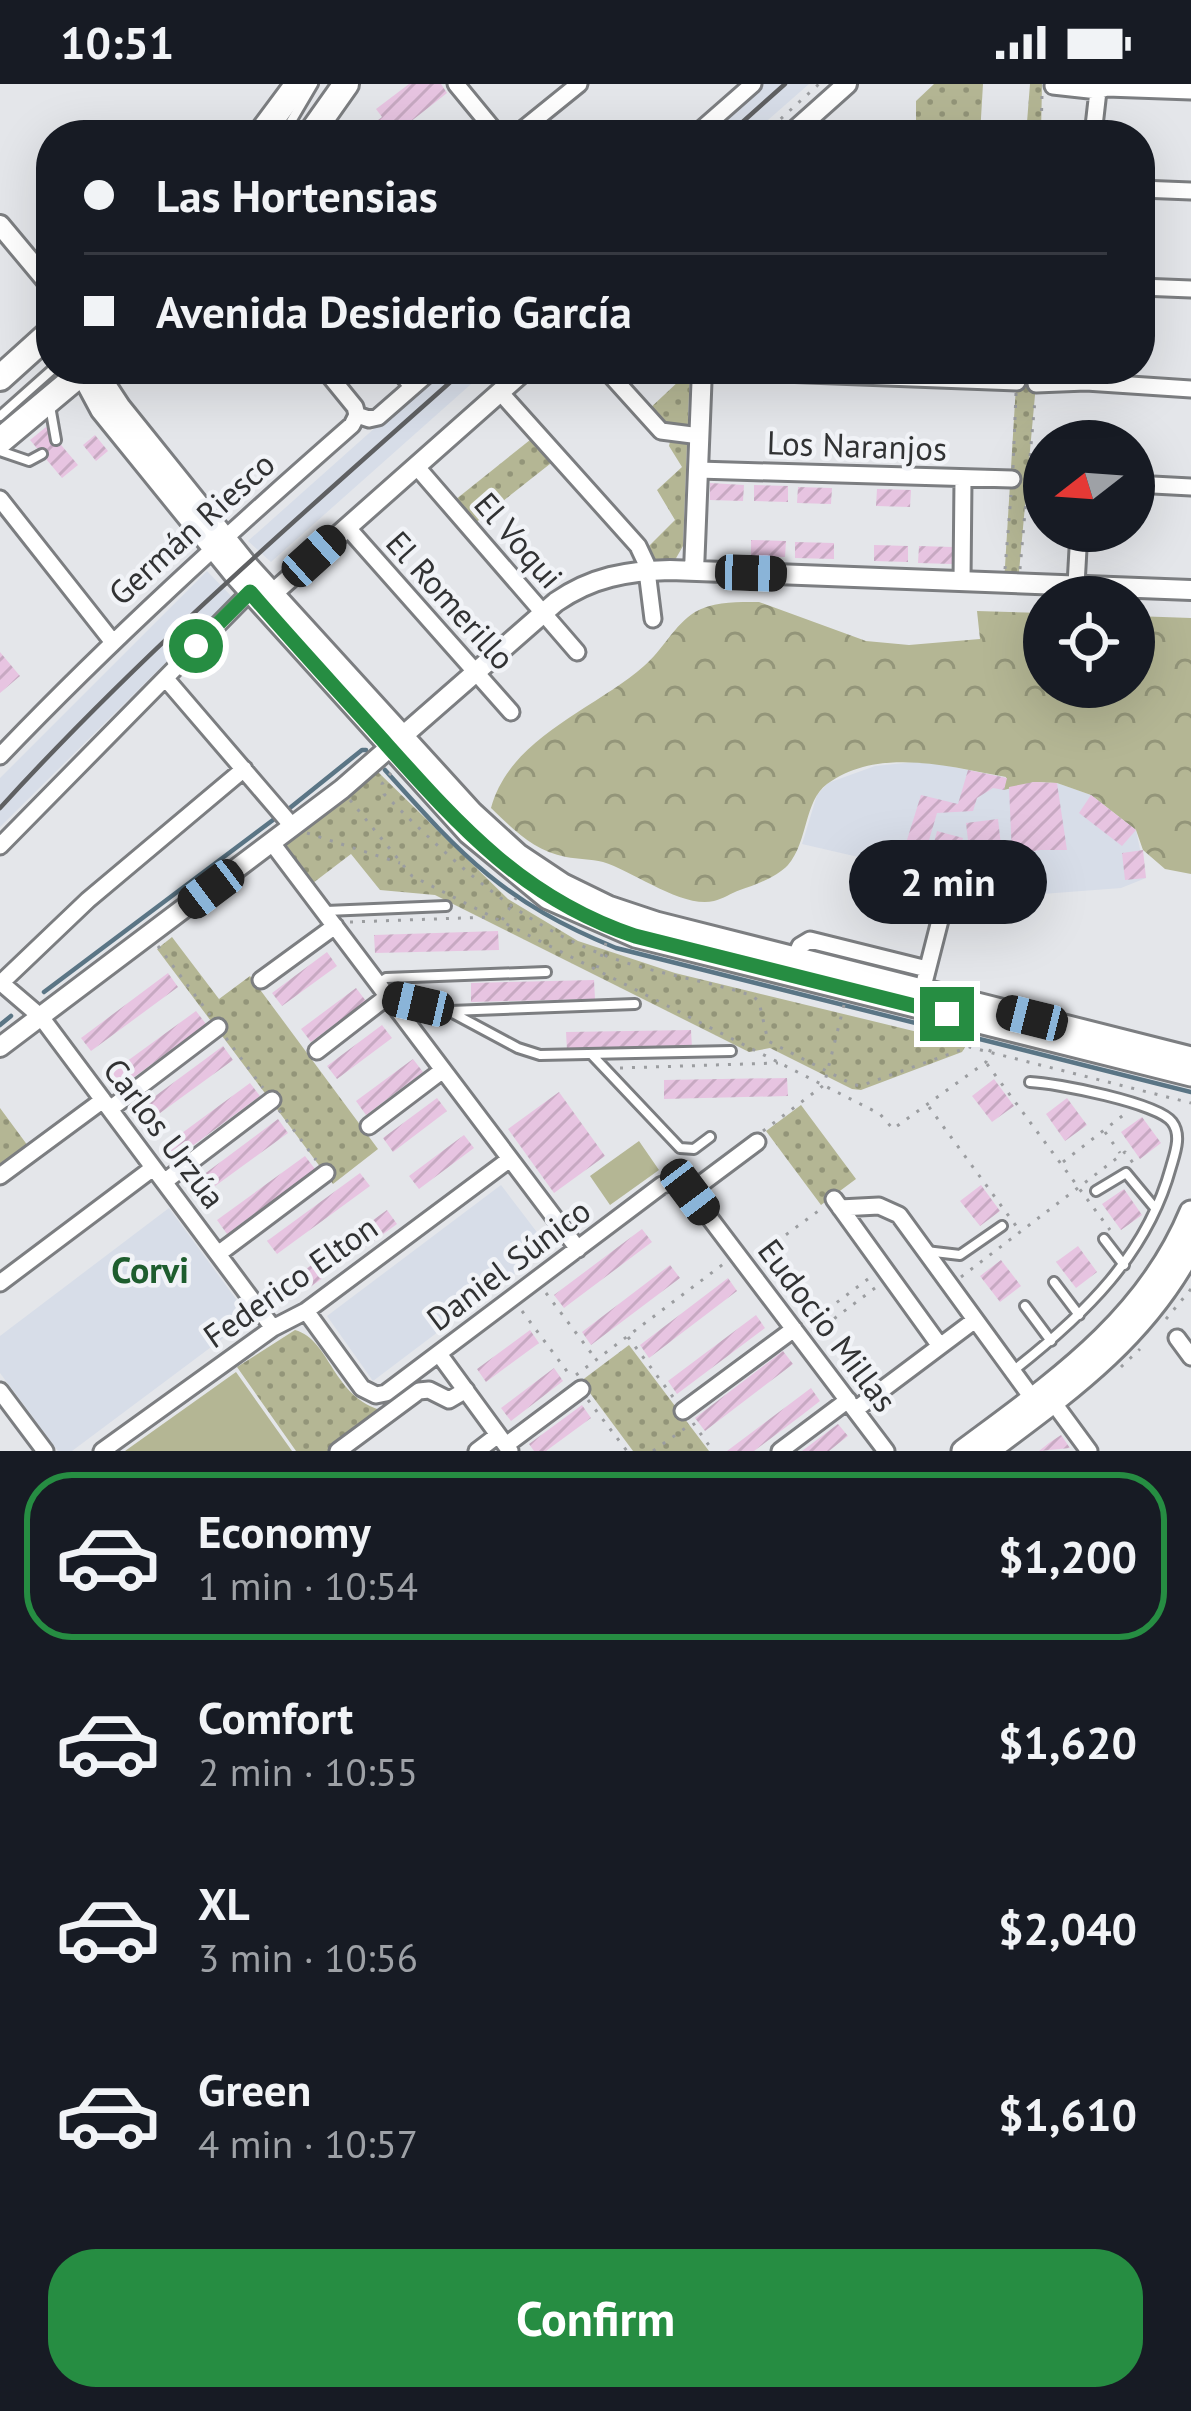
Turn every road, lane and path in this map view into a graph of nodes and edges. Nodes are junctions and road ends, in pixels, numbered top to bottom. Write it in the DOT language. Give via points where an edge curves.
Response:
graph roads {
  1 [pos="301,84"];
  2 [pos="335,84"];
  3 [pos="346,84"];
  4 [pos="456,84"];
  5 [pos="579,84"];
  6 [pos="753,84"];
  7 [pos="819,84"];
  8 [pos="847,84"];
  9 [pos="1048,86"];
  10 [pos="1098,91"];
  11 [pos="1191,92"];
  12 [pos="272,120"];
  13 [pos="288,120"];
  14 [pos="309,120"];
  15 [pos="321,120"];
  16 [pos="486,120"];
  17 [pos="535,120"];
  18 [pos="712,120"];
  19 [pos="779,120"];
  20 [pos="807,120"];
  21 [pos="1042,120"];
  22 [pos="1095,120"];
  23 [pos="1155,190"];
  24 [pos="1191,191"];
  25 [pos="0,225"];
  26 [pos="36,268"];
  27 [pos="1155,288"];
  28 [pos="1191,289"];
  29 [pos="36,346"];
  30 [pos="0,378"];
  31 [pos="36,384"];
  32 [pos="62,384"];
  33 [pos="66,384"];
  34 [pos="88,384"];
  35 [pos="336,384"];
  36 [pos="405,384"];
  37 [pos="417,384"];
  38 [pos="509,384"];
  39 [pos="619,384"];
  40 [pos="702,384"];
  41 [pos="1155,384"];
  42 [pos="1191,388"];
  43 [pos="410,390"];
  44 [pos="500,392"];
  45 [pos="48,400"];
  46 [pos="357,415"];
  47 [pos="0,416"];
  48 [pos="0,428"];
  49 [pos="700,436"];
  50 [pos="56,440"];
  51 [pos="0,441"];
  52 [pos="0,451"];
  53 [pos="42,454"];
  54 [pos="416,466"];
  55 [pos="698,470"];
  56 [pos="1012,479"];
  57 [pos="963,480"];
  58 [pos="1155,485"];
  59 [pos="1191,487"];
  60 [pos="0,499"];
  61 [pos="347,527"];
  62 [pos="218,542"];
  63 [pos="647,571"];
  64 [pos="694,571"];
  65 [pos="962,581"];
  66 [pos="1023,584"];
  67 [pos="1155,589"];
  68 [pos="1191,590"];
  69 [pos="261,593"];
  70 [pos="543,613"];
  71 [pos="653,619"];
  72 [pos="112,641"];
  73 [pos="578,652"];
  74 [pos="476,673"];
  75 [pos="166,679"];
  76 [pos="511,712"];
  77 [pos="397,744"];
  78 [pos="0,756"];
  79 [pos="244,769"];
  80 [pos="391,772"];
  81 [pos="342,789"];
  82 [pos="293,827"];
  83 [pos="272,843"];
  84 [pos="0,846"];
  85 [pos="402,864"];
  86 [pos="948,889"];
  87 [pos="519,895"];
  88 [pos="512,904"];
  89 [pos="446,905"];
  90 [pos="492,917"];
  91 [pos="335,920"];
  92 [pos="501,922"];
  93 [pos="150,935"];
  94 [pos="607,940"];
  95 [pos="603,952"];
  96 [pos="596,970"];
  97 [pos="546,972"];
  98 [pos="261,980"];
  99 [pos="0,982"];
  100 [pos="922,989"];
  101 [pos="383,990"];
  102 [pos="635,1004"];
  103 [pos="448,1011"];
  104 [pos="843,1011"];
  105 [pos="41,1017"];
  106 [pos="218,1027"];
  107 [pos="990,1033"];
  108 [pos="0,1047"];
  109 [pos="731,1051"];
  110 [pos="317,1052"];
  111 [pos="592,1054"];
  112 [pos="1191,1058"];
  113 [pos="986,1062"];
  114 [pos="780,1063"];
  115 [pos="604,1069"];
  116 [pos="443,1070"];
  117 [pos="829,1072"];
  118 [pos="1191,1075"];
  119 [pos="1030,1082"];
  120 [pos="824,1085"];
  121 [pos="1148,1088"];
  122 [pos="272,1100"];
  123 [pos="1191,1103"];
  124 [pos="106,1104"];
  125 [pos="928,1105"];
  126 [pos="1136,1106"];
  127 [pos="782,1116"];
  128 [pos="787,1123"];
  129 [pos="369,1126"];
  130 [pos="1103,1131"];
  131 [pos="710,1137"];
  132 [pos="757,1142"];
  133 [pos="1121,1155"];
  134 [pos="510,1159"];
  135 [pos="1061,1164"];
  136 [pos="153,1168"];
  137 [pos="1136,1168"];
  138 [pos="326,1173"];
  139 [pos="0,1176"];
  140 [pos="164,1182"];
  141 [pos="683,1186"];
  142 [pos="1079,1188"];
  143 [pos="1096,1191"];
  144 [pos="837,1204"];
  145 [pos="1156,1209"];
  146 [pos="1191,1212"];
  147 [pos="1002,1226"];
  148 [pos="1020,1232"];
  149 [pos="1104,1239"];
  150 [pos="1191,1248"];
  151 [pos="578,1249"];
  152 [pos="925,1250"];
  153 [pos="218,1254"];
  154 [pos="741,1259"];
  155 [pos="1128,1261"];
  156 [pos="886,1272"];
  157 [pos="0,1282"];
  158 [pos="1054,1282"];
  159 [pos="950,1286"];
  160 [pos="546,1293"];
  161 [pos="1191,1298"];
  162 [pos="1025,1306"];
  163 [pos="1179,1307"];
  164 [pos="306,1311"];
  165 [pos="1079,1315"];
  166 [pos="975,1319"];
  167 [pos="273,1328"];
  168 [pos="798,1334"];
  169 [pos="628,1336"];
  170 [pos="1177,1338"];
  171 [pos="1051,1341"];
  172 [pos="940,1346"];
  173 [pos="439,1354"];
  174 [pos="1191,1357"];
  175 [pos="596,1359"];
  176 [pos="1013,1371"];
  177 [pos="576,1384"];
  178 [pos="466,1390"];
  179 [pos="0,1391"];
  180 [pos="1043,1401"];
  181 [pos="852,1405"];
  182 [pos="6,1412"];
  183 [pos="688,1417"];
  184 [pos="505,1444"];
  185 [pos="45,1451"];
  186 [pos="102,1451"];
  187 [pos="338,1451"];
  188 [pos="477,1451"];
  189 [pos="653,1451"];
  190 [pos="713,1451"];
  191 [pos="780,1451"];
  192 [pos="886,1451"];
  193 [pos="963,1451"];
  194 [pos="988,1451"];
  195 [pos="1089,1451"];
  1 -- 12 [label="main road"];
  1 -- 13 [label="lane"];
  2 -- 14 [label="lane"];
  3 -- 15 [label="main road"];
  4 -- 16 [label="street"];
  5 -- 17 [label="street"];
  6 -- 18 [label="street"];
  7 -- 19 [label="path"];
  8 -- 20 [label="street"];
  9 -- 10 [label="street"];
  9 -- 21 [label="path"];
  10 -- 11 [label="street"];
  10 -- 22 [label="street"];
  23 -- 24 [label="street"];
  25 -- 26 [label="street"];
  27 -- 28 [label="street"];
  29 -- 30 [label="main road"];
  31 -- 47 [label="lane"];
  32 -- 48 [label="lane"];
  33 -- 45 [label="main road"];
  34 -- 62 [label="main road"];
  35 -- 46 [label="street"];
  36 -- 43 [label="lane"];
  37 -- 43 [label="street, Germán Riesco"];
  38 -- 44 [label="street"];
  39 -- 49 [label="street" via="661,431"];
  40 -- 49 [label="street"];
  41 -- 42 [label="street"];
  43 -- 46 [label="street, Germán Riesco" via="378,417"];
  44 -- 54 [label="street"];
  44 -- 63 [label="street" via="638,546"];
  45 -- 50 [label="lane"];
  45 -- 51 [label="main road"];
  46 -- 62 [label="street, Germán Riesco"];
  49 -- 55 [label="street"];
  52 -- 53 [label="lane" via="29,461"];
  54 -- 61 [label="street"];
  54 -- 70 [label="street, El Voqui"];
  55 -- 57 [label="street, Los Naranjos"];
  55 -- 64 [label="street"];
  56 -- 57 [label="street, Los Naranjos"];
  57 -- 65 [label="street"];
  58 -- 59 [label="street"];
  60 -- 72 [label="street"];
  61 -- 69 [label="street"];
  61 -- 74 [label="street, El Romerillo"];
  62 -- 69 [label="main road"];
  62 -- 72 [label="street, Germán Riesco"];
  63 -- 64 [label="street"];
  63 -- 70 [label="street" via="592,581"];
  63 -- 71 [label="street"];
  64 -- 65 [label="street"];
  65 -- 66 [label="street"];
  67 -- 68 [label="street"];
  69 -- 75 [label="street"];
  69 -- 77 [label="main road"];
  70 -- 73 [label="street, El Voqui"];
  70 -- 74 [label="street"];
  72 -- 78 [label="street, Germán Riesco"];
  74 -- 76 [label="street, El Romerillo"];
  74 -- 77 [label="street"];
  75 -- 79 [label="street"];
  75 -- 84 [label="street"];
  77 -- 81 [label="street"];
  77 -- 100 [label="main road" via="512,861 608,907 792,967"];
  79 -- 82 [label="street"];
  79 -- 99 [label="street"];
  80 -- 88 [label="path" via="385,794 460,867"];
  81 -- 82 [label="street"];
  81 -- 85 [label="path"];
  82 -- 83 [label="street"];
  82 -- 85 [label="path"];
  83 -- 91 [label="street"];
  83 -- 93 [label="street"];
  85 -- 90 [label="path"];
  86 -- 100 [label="street"];
  87 -- 88 [label="path"];
  88 -- 92 [label="path"];
  88 -- 95 [label="path" via="550,932"];
  89 -- 91 [label="lane"];
  90 -- 91 [label="path"];
  90 -- 92 [label="path"];
  91 -- 98 [label="street"];
  91 -- 101 [label="street"];
  92 -- 96 [label="path"];
  93 -- 105 [label="street"];
  93 -- 106 [label="path"];
  94 -- 95 [label="path"];
  95 -- 96 [label="path"];
  95 -- 117 [label="path" via="754,996 768,1041"];
  96 -- 114 [label="path"];
  97 -- 101 [label="lane" via="386,978"];
  99 -- 105 [label="street, Carlos Urzúa"];
  100 -- 107 [label="main road"];
  101 -- 103 [label="lane"];
  101 -- 110 [label="street"];
  101 -- 116 [label="street"];
  102 -- 103 [label="lane"];
  103 -- 111 [label="lane" via="530,1052"];
  104 -- 117 [label="path"];
  105 -- 108 [label="street"];
  105 -- 124 [label="street, Carlos Urzúa"];
  106 -- 122 [label="path"];
  106 -- 124 [label="street"];
  107 -- 112 [label="main road"];
  107 -- 113 [label="path"];
  107 -- 117 [label="path" via="860,1086"];
  107 -- 118 [label="main road"];
  107 -- 121 [label="path"];
  109 -- 111 [label="lane"];
  111 -- 115 [label="lane"];
  113 -- 125 [label="path"];
  113 -- 135 [label="path"];
  114 -- 115 [label="path"];
  114 -- 120 [label="path"];
  115 -- 131 [label="lane" via="680,1148"];
  116 -- 129 [label="street"];
  116 -- 134 [label="street"];
  117 -- 120 [label="path"];
  119 -- 126 [label="lane"];
  120 -- 125 [label="path" via="893,1129"];
  120 -- 127 [label="path"];
  121 -- 123 [label="path"];
  121 -- 126 [label="path"];
  122 -- 138 [label="path"];
  122 -- 140 [label="street"];
  124 -- 136 [label="street, Carlos Urzúa"];
  124 -- 139 [label="street"];
  125 -- 148 [label="path"];
  126 -- 130 [label="path"];
  126 -- 145 [label="lane" via="1164,1114 1176,1130"];
  127 -- 128 [label="path"];
  127 -- 132 [label="path"];
  130 -- 133 [label="path"];
  130 -- 135 [label="path"];
  132 -- 141 [label="street, Daniel Súnico"];
  133 -- 137 [label="path"];
  133 -- 142 [label="path"];
  134 -- 151 [label="street"];
  134 -- 164 [label="street, Federico Elton"];
  135 -- 142 [label="path"];
  136 -- 140 [label="street, Carlos Urzúa"];
  136 -- 157 [label="street"];
  138 -- 153 [label="street"];
  140 -- 153 [label="street, Carlos Urzúa"];
  141 -- 151 [label="street, Daniel Súnico" via="662,1185"];
  141 -- 154 [label="street, Eudocio Millas"];
  142 -- 148 [label="path"];
  142 -- 155 [label="path"];
  143 -- 145 [label="lane" via="1126,1173"];
  144 -- 152 [label="street" via="898,1215"];
  144 -- 154 [label="path"];
  144 -- 156 [label="street"];
  145 -- 155 [label="lane"];
  146 -- 180 [label="main road" via="1136,1306"];
  147 -- 152 [label="lane" via="960,1256"];
  148 -- 159 [label="path"];
  149 -- 155 [label="lane"];
  150 -- 180 [label="main road" via="1136,1330"];
  151 -- 173 [label="street, Daniel Súnico"];
  152 -- 159 [label="street"];
  153 -- 167 [label="street, Carlos Urzúa"];
  154 -- 168 [label="street, Eudocio Millas"];
  154 -- 169 [label="path"];
  155 -- 165 [label="lane"];
  156 -- 168 [label="path"];
  156 -- 168 [label="path"];
  156 -- 172 [label="street"];
  158 -- 165 [label="lane"];
  159 -- 166 [label="street"];
  160 -- 175 [label="path"];
  161 -- 163 [label="path"];
  162 -- 171 [label="lane"];
  164 -- 167 [label="street, Federico Elton"];
  164 -- 173 [label="street, Daniel Súnico" via="362,1388 376,1395"];
  165 -- 171 [label="lane"];
  166 -- 172 [label="street"];
  166 -- 176 [label="street"];
  167 -- 186 [label="street, Federico Elton"];
  168 -- 181 [label="street, Eudocio Millas"];
  168 -- 183 [label="street"];
  169 -- 175 [label="path"];
  169 -- 183 [label="path"];
  170 -- 174 [label="street"];
  171 -- 176 [label="lane"];
  172 -- 181 [label="street"];
  173 -- 178 [label="street"];
  175 -- 177 [label="path"];
  176 -- 180 [label="street"];
  177 -- 184 [label="street"];
  178 -- 184 [label="street"];
  178 -- 187 [label="street" via="449,1400 419,1390"];
  179 -- 182 [label="street"];
  180 -- 193 [label="main road"];
  180 -- 194 [label="main road"];
  180 -- 195 [label="street"];
  181 -- 191 [label="street"];
  181 -- 192 [label="street, Eudocio Millas"];
  182 -- 185 [label="street"];
  183 -- 189 [label="path"];
  183 -- 190 [label="path"];
  184 -- 188 [label="street"];
}
